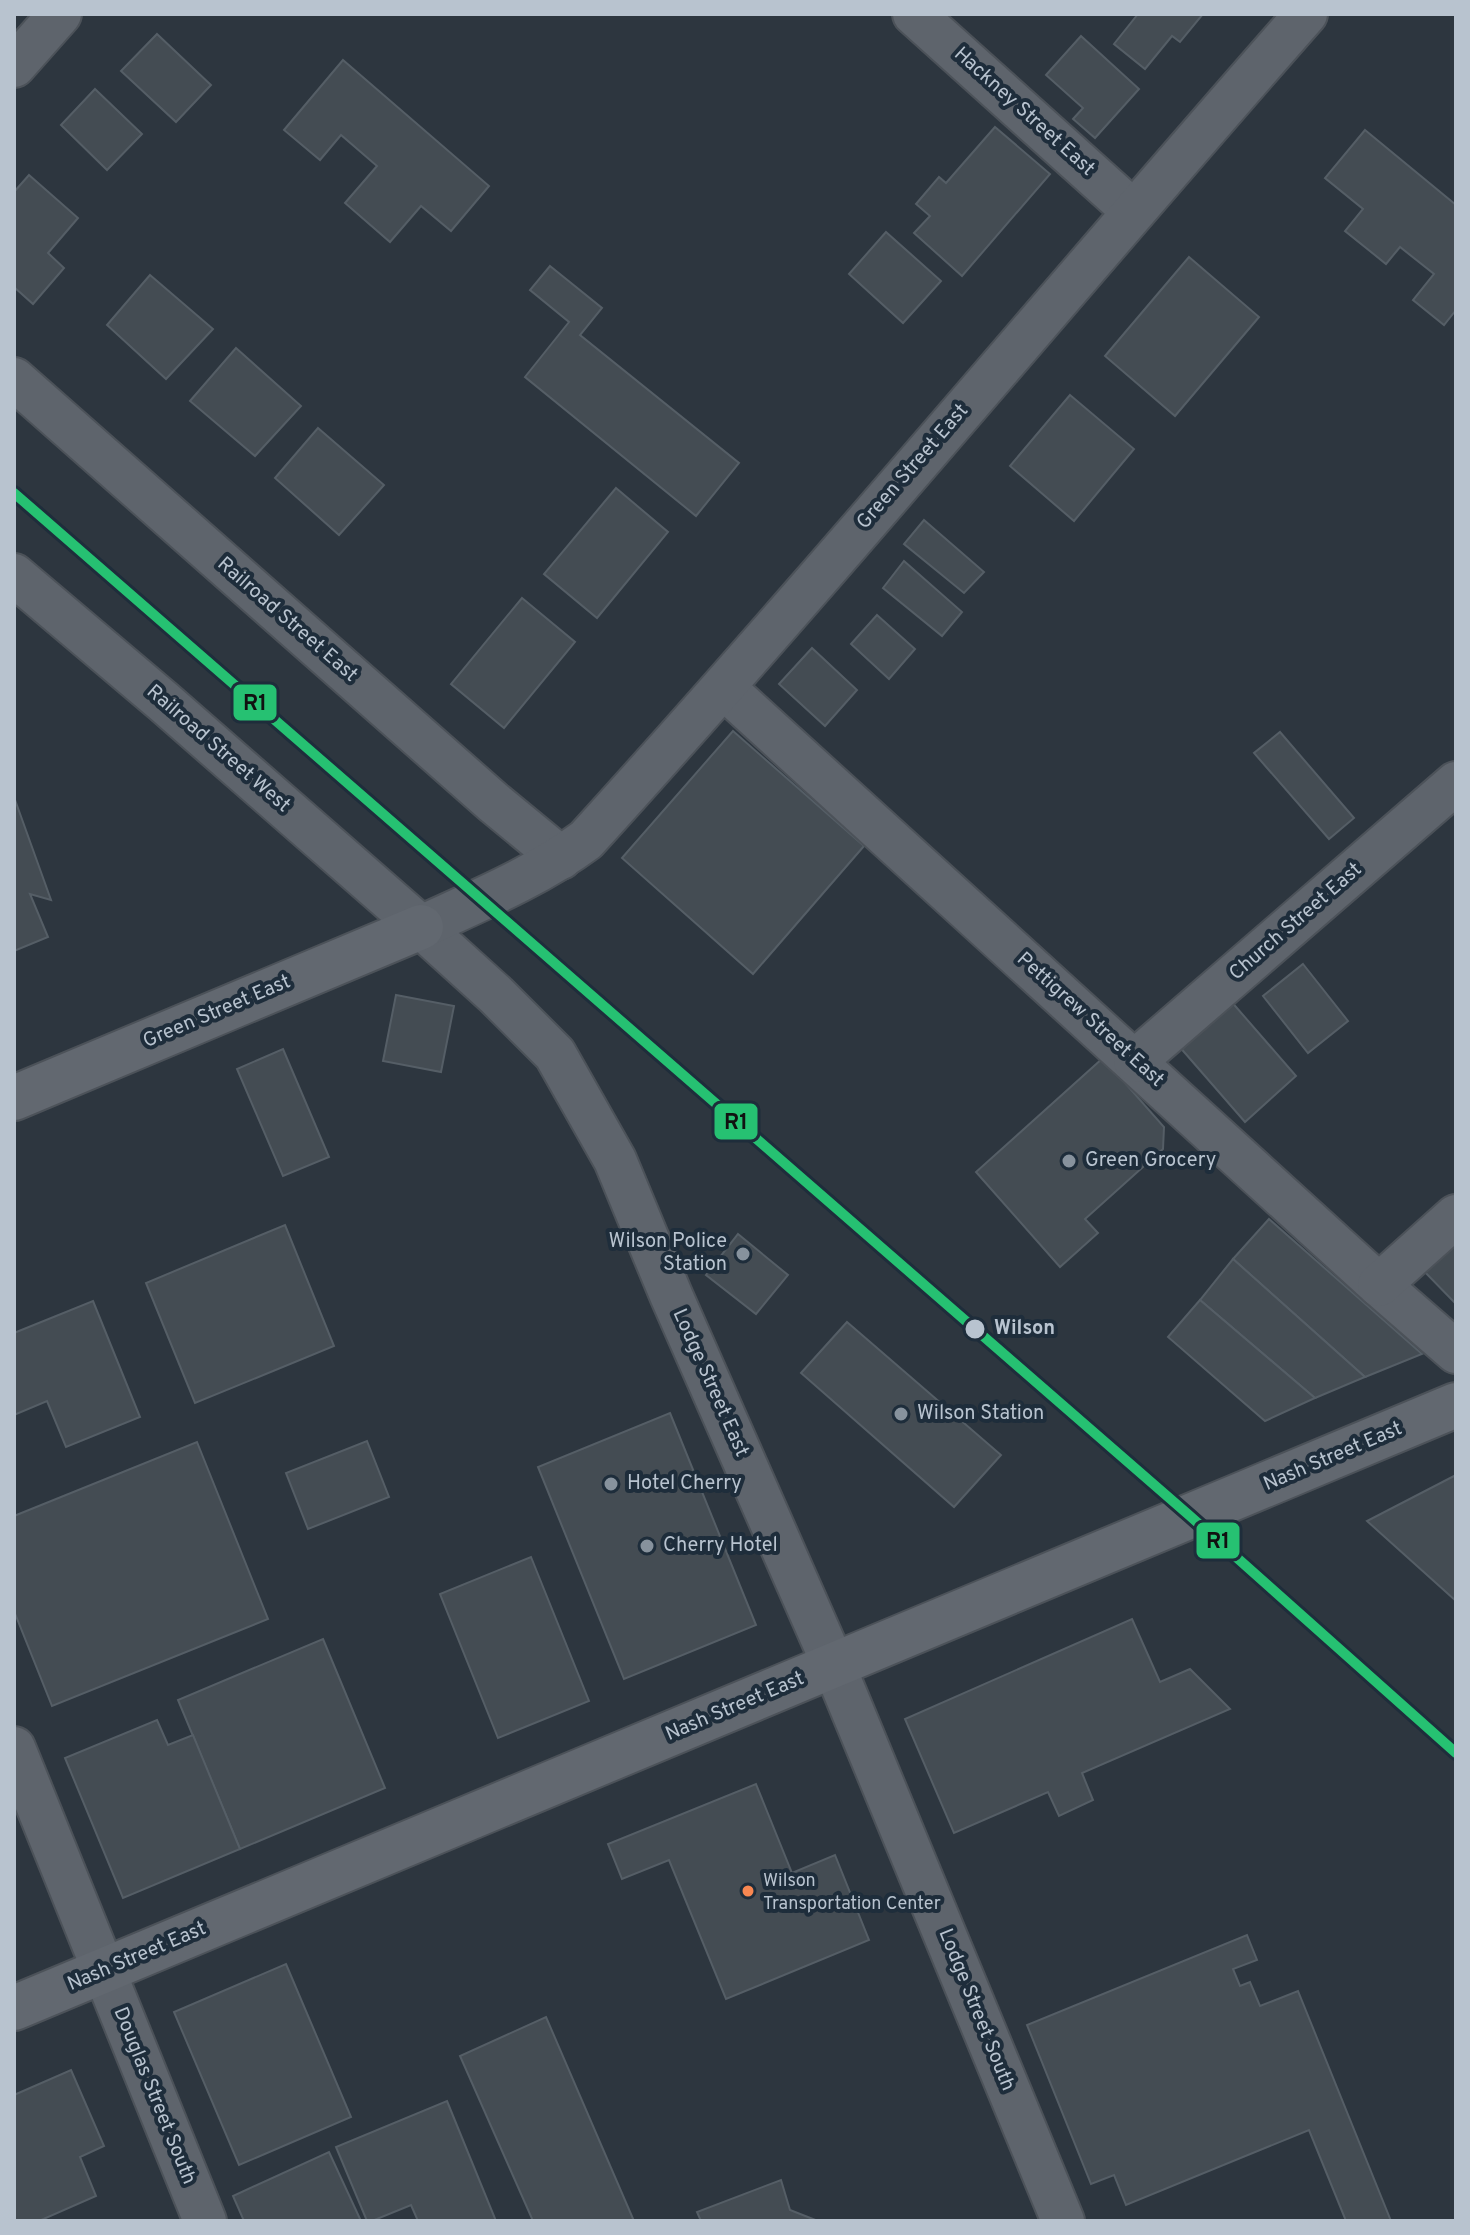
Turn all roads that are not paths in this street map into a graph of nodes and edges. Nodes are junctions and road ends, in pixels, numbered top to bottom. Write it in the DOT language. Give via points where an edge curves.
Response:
graph roads {
  1 [pos="60,14"];
  2 [pos="914,14"];
  3 [pos="1306,14"];
  4 [pos="14,66"];
  5 [pos="1133,211"];
  6 [pos="14,379"];
  7 [pos="14,575"];
  8 [pos="724,688"];
  9 [pos="1456,783"];
  10 [pos="561,858"];
  11 [pos="421,927"];
  12 [pos="1135,1061"];
  13 [pos="14,1098"];
  14 [pos="1456,1216"];
  15 [pos="1379,1285"];
  16 [pos="1456,1352"];
  17 [pos="1456,1405"];
  18 [pos="834,1666"];
  19 [pos="14,1748"];
  20 [pos="103,1971"];
  21 [pos="14,2008"];
  22 [pos="205,2221"];
  23 [pos="1063,2221"];
  1 -- 4 [label="street"];
  2 -- 5 [label="street, Hackney Street East"];
  3 -- 5 [label="street, Green Street East"];
  5 -- 8 [label="street, Green Street East"];
  6 -- 10 [label="street, Railroad Street East"];
  7 -- 11 [label="street, Railroad Street West"];
  8 -- 10 [label="street, Green Street East" via="586,840"];
  8 -- 12 [label="street, Pettigrew Street East"];
  9 -- 12 [label="street, Church Street East"];
  10 -- 11 [label="street, Green Street East"];
  11 -- 13 [label="main road, Green Street East"];
  11 -- 18 [label="street, Lodge Street East" via="555,1054 615,1160"];
  12 -- 15 [label="street, Pettigrew Street East"];
  14 -- 15 [label="street"];
  15 -- 16 [label="street, Pettigrew Street East"];
  17 -- 18 [label="main road, Nash Street East"];
  18 -- 20 [label="main road, Nash Street East"];
  18 -- 23 [label="street, Lodge Street South"];
  19 -- 20 [label="street, Douglas Street South"];
  20 -- 21 [label="main road, Nash Street East"];
  20 -- 22 [label="street, Douglas Street South"];
}
